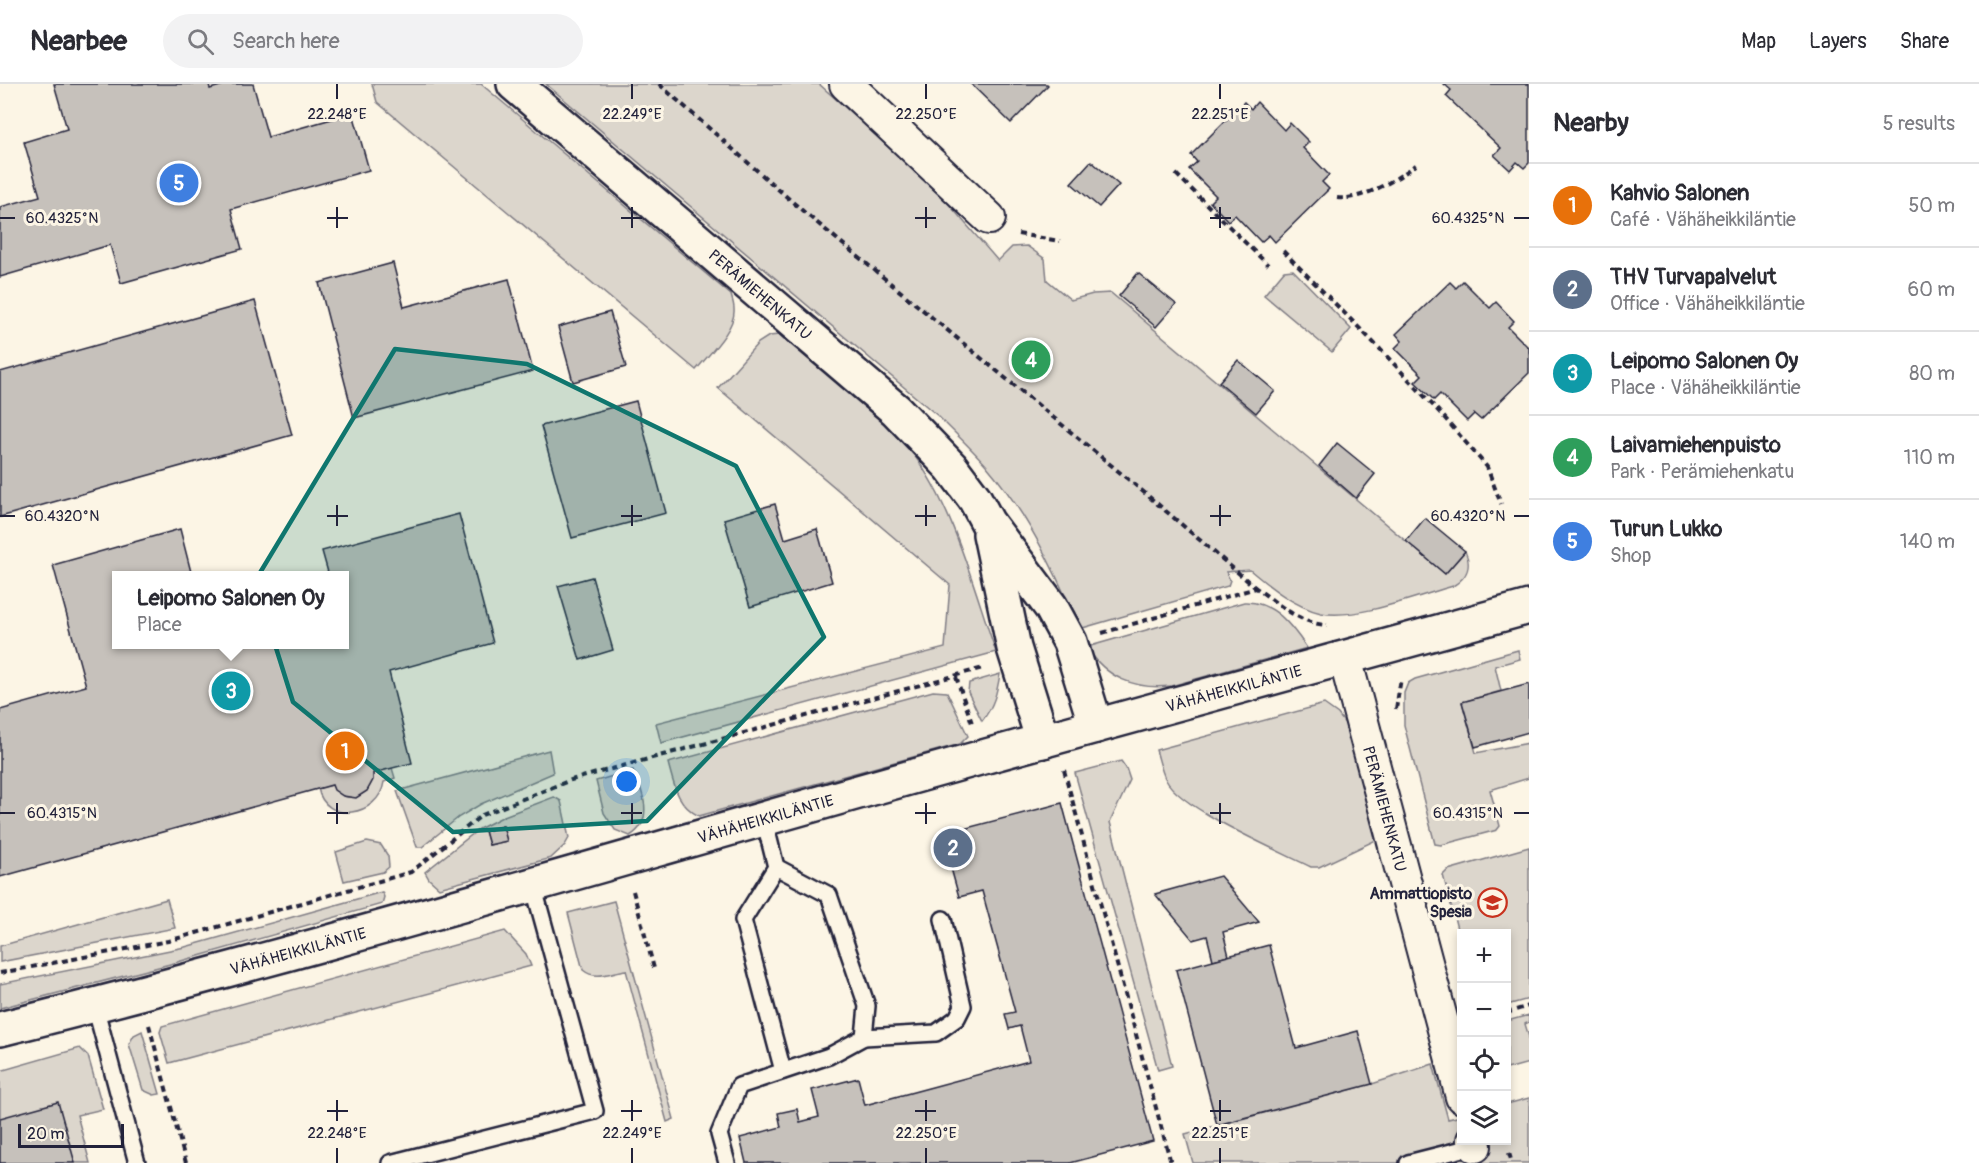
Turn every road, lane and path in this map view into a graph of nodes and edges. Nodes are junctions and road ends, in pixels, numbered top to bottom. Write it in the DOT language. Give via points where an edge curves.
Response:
graph roads {
  1 [pos="513,84"];
  2 [pos="659,84"];
  3 [pos="846,84"];
  4 [pos="1416,165"];
  5 [pos="1176,174"];
  6 [pos="1336,198"];
  7 [pos="989,218"];
  8 [pos="1060,241"];
  9 [pos="1283,251"];
  10 [pos="1268,266"];
  11 [pos="1501,504"];
  12 [pos="988,523"];
  13 [pos="1256,588"];
  14 [pos="1529,608"];
  15 [pos="1336,625"];
  16 [pos="1095,635"];
  17 [pos="1345,658"];
  18 [pos="988,667"];
  19 [pos="1096,726"];
  20 [pos="1042,741"];
  21 [pos="1064,770"];
  22 [pos="764,819"];
  23 [pos="776,867"];
  24 [pos="533,885"];
  25 [pos="632,887"];
  26 [pos="943,919"];
  27 [pos="655,972"];
  28 [pos="0,973"];
  29 [pos="95,1006"];
  30 [pos="1529,1006"];
  31 [pos="1511,1011"];
  32 [pos="148,1021"];
  33 [pos="0,1029"];
  34 [pos="864,1037"];
  35 [pos="783,1071"];
  36 [pos="1459,1091"];
  37 [pos="1467,1145"];
  38 [pos="137,1163"];
  39 [pos="186,1163"];
  40 [pos="390,1163"];
  41 [pos="726,1163"];
  42 [pos="1171,1163"];
  43 [pos="1408,1163"];
  1 -- 12 [label="street, PERÄMIEHENKATU" via="896,410 951,467"];
  2 -- 13 [label="path" via="804,212"];
  3 -- 7 [label="street"];
  4 -- 6 [label="path" via="1349,199"];
  5 -- 10 [label="path"];
  7 -- 8 [label="path" via="1008,232"];
  9 -- 11 [label="path" via="1443,416 1487,467"];
  12 -- 19 [label="street, PERÄMIEHENKATU" via="1051,607 1070,642"];
  12 -- 20 [label="street, PERÄMIEHENKATU" via="1014,648"];
  13 -- 15 [label="path" via="1294,615 1317,624"];
  13 -- 16 [label="path"];
  14 -- 17 [label="street, VÄHÄHEIKKILÄNTIE"];
  17 -- 19 [label="street, VÄHÄHEIKKILÄNTIE"];
  17 -- 36 [label="street, PERÄMIEHENKATU"];
  18 -- 28 [label="path" via="571,780 482,815 411,872 168,941"];
  19 -- 20 [label="street, VÄHÄHEIKKILÄNTIE"];
  20 -- 22 [label="street, VÄHÄHEIKKILÄNTIE"];
  21 -- 42 [label="path"];
  22 -- 23 [label="lane"];
  22 -- 24 [label="street, VÄHÄHEIKKILÄNTIE"];
  23 -- 34 [label="lane" via="829,895 867,1006"];
  23 -- 35 [label="lane" via="743,920"];
  24 -- 29 [label="street, VÄHÄHEIKKILÄNTIE"];
  24 -- 40 [label="lane" via="595,1111"];
  25 -- 27 [label="path"];
  26 -- 34 [label="lane" via="963,1006 957,1018 936,1033"];
  29 -- 33 [label="street, VÄHÄHEIKKILÄNTIE"];
  29 -- 38 [label="lane"];
  30 -- 31 [label="path"];
  32 -- 39 [label="path"];
  34 -- 35 [label="lane" via="830,1056"];
  35 -- 41 [label="lane" via="739,1086 719,1134"];
  37 -- 43 [label="lane"];
}
